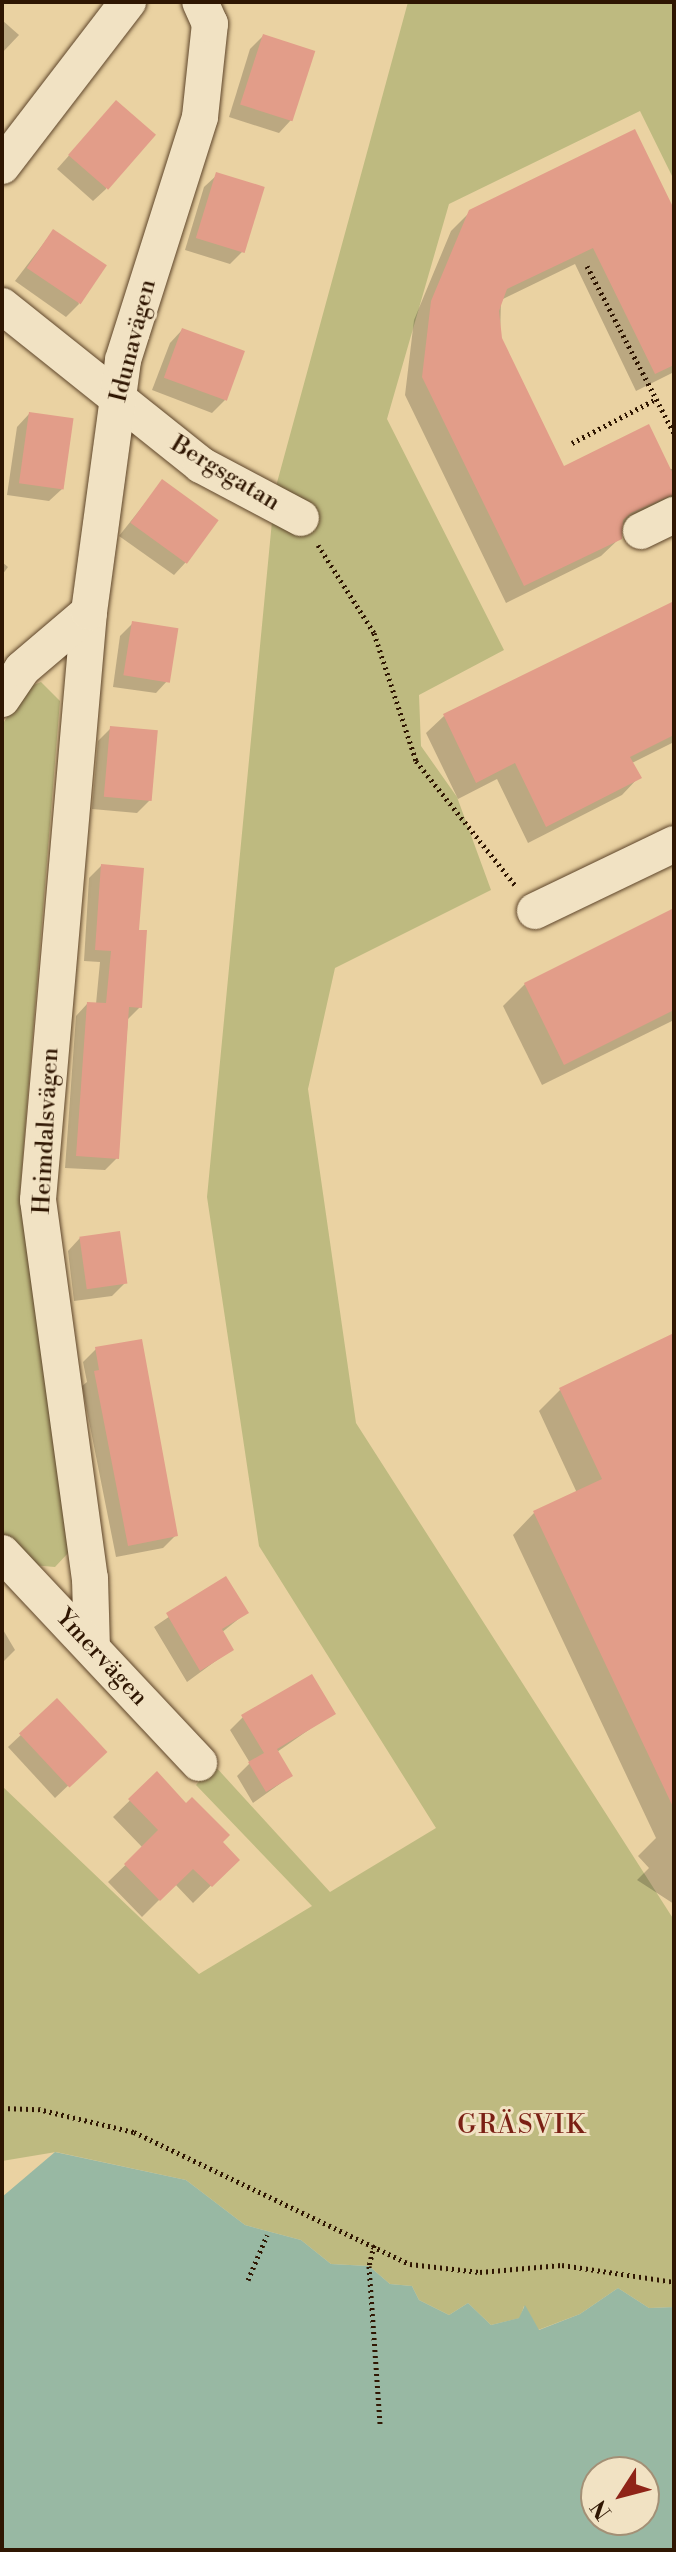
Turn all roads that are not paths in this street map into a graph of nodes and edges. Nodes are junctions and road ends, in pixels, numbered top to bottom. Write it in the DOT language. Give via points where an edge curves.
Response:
graph roads {
  1 [pos="128,2"];
  2 [pos="200,2"];
  3 [pos="2,166"];
  4 [pos="2,306"];
  5 [pos="117,401"];
  6 [pos="674,515"];
  7 [pos="301,518"];
  8 [pos="641,531"];
  9 [pos="89,612"];
  10 [pos="2,699"];
  11 [pos="674,844"];
  12 [pos="535,911"];
  13 [pos="2,1553"];
  14 [pos="92,1648"];
  15 [pos="199,1763"];
  1 -- 3 [label="street"];
  2 -- 5 [label="street, Idunavägen" via="210,24 200,117 123,360"];
  4 -- 5 [label="street, Bergsgatan"];
  5 -- 7 [label="street, Bergsgatan" via="201,465"];
  5 -- 9 [label="street, Idunavägen"];
  6 -- 8 [label="street"];
  9 -- 10 [label="street" via="22,669"];
  9 -- 14 [label="street, Heimdalsvägen" via="38,1200 90,1578"];
  11 -- 12 [label="street"];
  13 -- 14 [label="street, Ymervägen"];
  14 -- 15 [label="street, Ymervägen"];
}
